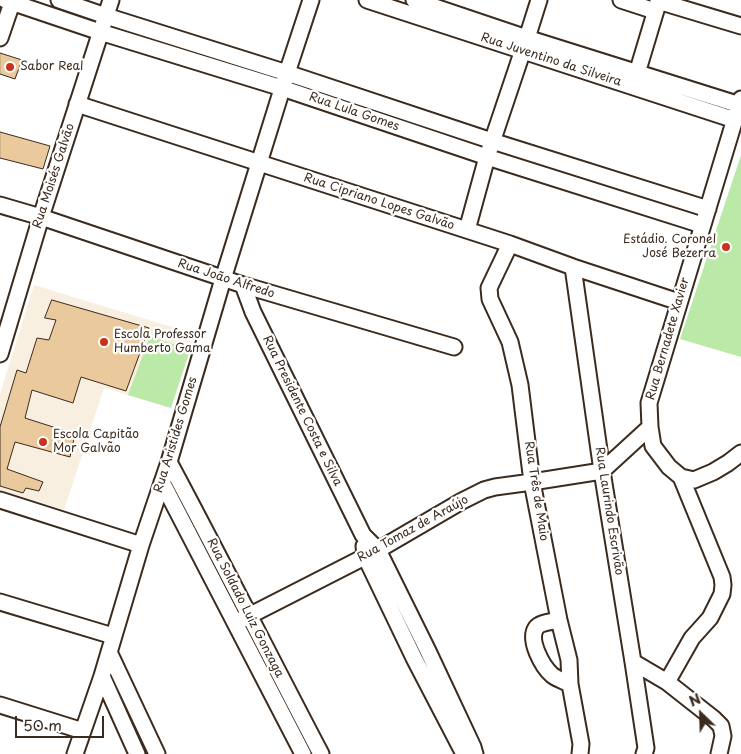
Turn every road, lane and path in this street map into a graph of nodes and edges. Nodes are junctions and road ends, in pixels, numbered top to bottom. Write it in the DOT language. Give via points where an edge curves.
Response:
graph roads {
  1 [pos="59,0"];
  2 [pos="111,0"];
  3 [pos="311,0"];
  4 [pos="367,0"];
  5 [pos="538,0"];
  6 [pos="621,0"];
  7 [pos="10,1"];
  8 [pos="657,4"];
  9 [pos="419,7"];
  10 [pos="106,16"];
  11 [pos="741,26"];
  12 [pos="100,32"];
  13 [pos="0,38"];
  14 [pos="525,44"];
  15 [pos="635,79"];
  16 [pos="284,81"];
  17 [pos="740,102"];
  18 [pos="77,104"];
  19 [pos="398,110"];
  20 [pos="735,120"];
  21 [pos="393,125"];
  22 [pos="492,141"];
  23 [pos="486,157"];
  24 [pos="260,163"];
  25 [pos="580,169"];
  26 [pos="575,185"];
  27 [pos="0,205"];
  28 [pos="708,209"];
  29 [pos="41,216"];
  30 [pos="702,225"];
  31 [pos="467,230"];
  32 [pos="510,244"];
  33 [pos="573,267"];
  34 [pos="223,279"];
  35 [pos="243,285"];
  36 [pos="679,302"];
  37 [pos="454,347"];
  38 [pos="0,354"];
  39 [pos="650,427"];
  40 [pos="741,453"];
  41 [pos="169,462"];
  42 [pos="602,471"];
  43 [pos="680,478"];
  44 [pos="162,482"];
  45 [pos="532,482"];
  46 [pos="0,500"];
  47 [pos="213,544"];
  48 [pos="140,545"];
  49 [pos="199,552"];
  50 [pos="372,553"];
  51 [pos="0,602"];
  52 [pos="242,620"];
  53 [pos="559,620"];
  54 [pos="113,636"];
  55 [pos="428,651"];
  56 [pos="109,652"];
  57 [pos="414,658"];
  58 [pos="633,662"];
  59 [pos="102,676"];
  60 [pos="667,682"];
  61 [pos="570,684"];
  62 [pos="443,700"];
  63 [pos="0,705"];
  64 [pos="300,714"];
  65 [pos="285,722"];
  66 [pos="83,730"];
  67 [pos="581,749"];
  68 [pos="75,754"];
  69 [pos="137,754"];
  70 [pos="157,754"];
  71 [pos="302,754"];
  72 [pos="321,754"];
  73 [pos="464,754"];
  74 [pos="475,754"];
  75 [pos="644,754"];
  76 [pos="720,754"];
  1 -- 10 [label="street, Rua Lula Gomes"];
  2 -- 10 [label="street, Rua Moisés Galvão"];
  3 -- 16 [label="street, Rua Aristides Gomes"];
  4 -- 9 [label="street, Rua Juventino da Silveira"];
  5 -- 14 [label="street"];
  6 -- 8 [label="street"];
  7 -- 12 [label="street, Rua Lula Gomes"];
  7 -- 13 [label="street"];
  8 -- 11 [label="street"];
  8 -- 15 [label="street"];
  9 -- 14 [label="street, Rua Juventino da Silveira"];
  10 -- 12 [label="street, Rua Moisés Galvão"];
  10 -- 16 [label="street, Rua Lula Gomes"];
  12 -- 16 [label="street, Rua Lula Gomes"];
  12 -- 18 [label="street, Rua Moisés Galvão"];
  14 -- 15 [label="street, Rua Juventino da Silveira"];
  14 -- 22 [label="street"];
  15 -- 17 [label="street, Rua Juventino da Silveira"];
  15 -- 20 [label="street, Rua Juventino da Silveira"];
  16 -- 19 [label="street, Rua Lula Gomes"];
  16 -- 21 [label="street, Rua Lula Gomes"];
  16 -- 24 [label="street, Rua Aristides Gomes"];
  17 -- 20 [label="street, Rua Bernadete Xavier"];
  18 -- 24 [label="street, Rua Cipriano Lopes Galvão"];
  18 -- 29 [label="street, Rua Moisés Galvão"];
  19 -- 21 [label="street"];
  19 -- 22 [label="street, Rua Lula Gomes"];
  20 -- 28 [label="street, Rua Bernadete Xavier"];
  21 -- 23 [label="street, Rua Lula Gomes"];
  22 -- 23 [label="street"];
  22 -- 25 [label="street, Rua Lula Gomes"];
  23 -- 26 [label="street, Rua Lula Gomes"];
  23 -- 31 [label="street"];
  24 -- 31 [label="street, Rua Cipriano Lopes Galvão"];
  24 -- 34 [label="street, Rua Aristides Gomes"];
  25 -- 26 [label="street"];
  25 -- 28 [label="street, Rua Lula Gomes"];
  26 -- 30 [label="street, Rua Lula Gomes"];
  27 -- 29 [label="street, Rua João Alfredo"];
  28 -- 30 [label="street, Rua Bernadete Xavier"];
  29 -- 34 [label="street, Rua João Alfredo"];
  29 -- 38 [label="street, Rua Moisés Galvão"];
  30 -- 36 [label="street, Rua Bernadete Xavier"];
  31 -- 32 [label="street, Rua Cipriano Lopes Galvão"];
  32 -- 33 [label="street, Rua Cipriano Lopes Galvão"];
  32 -- 45 [label="street, Rua Três de Maio" via="489,294 510,342 520,385"];
  33 -- 36 [label="street, Rua Cipriano Lopes Galvão"];
  33 -- 42 [label="street, Rua Laurindo Escrivão"];
  34 -- 35 [label="street, Rua João Alfredo"];
  34 -- 41 [label="street, Rua Aristides Gomes"];
  35 -- 37 [label="street, Rua João Alfredo"];
  35 -- 50 [label="street, Rua Presidente Costa e Silva" via="253,312 363,535 363,544"];
  36 -- 39 [label="street, Rua Bernadete Xavier" via="649,402"];
  39 -- 42 [label="street"];
  39 -- 43 [label="street, Rua Bernadete Xavier" via="654,446 668,468"];
  40 -- 43 [label="street" via="707,475 694,480"];
  41 -- 44 [label="street, Rua Aristides Gomes"];
  41 -- 47 [label="street, Rua Soldado Luiz Gonzaga"];
  42 -- 45 [label="street, Rua Tomaz de Araújo"];
  42 -- 58 [label="street, Rua Laurindo Escrivão"];
  43 -- 60 [label="street" via="723,585 710,618 692,638"];
  44 -- 48 [label="street, Rua Aristides Gomes"];
  44 -- 49 [label="street, Rua Soldado Luiz Gonzaga"];
  45 -- 50 [label="street, Rua Tomaz de Araújo" via="484,490"];
  45 -- 53 [label="street, Rua Três de Maio"];
  46 -- 48 [label="street"];
  47 -- 49 [label="street"];
  47 -- 52 [label="street, Rua Soldado Luiz Gonzaga"];
  48 -- 54 [label="street, Rua Aristides Gomes"];
  49 -- 52 [label="street, Rua Soldado Luiz Gonzaga"];
  50 -- 52 [label="street, Rua Tomaz de Araújo"];
  50 -- 55 [label="street, Rua Presidente Costa e Silva"];
  50 -- 57 [label="street, Rua Presidente Costa e Silva"];
  51 -- 54 [label="street"];
  52 -- 64 [label="street, Rua Soldado Luiz Gonzaga"];
  52 -- 65 [label="street, Rua Soldado Luiz Gonzaga"];
  53 -- 61 [label="street, Rua Três de Maio" via="569,660"];
  53 -- 61 [label="street" via="538,626 534,643 545,667 553,676"];
  54 -- 56 [label="street, Rua Aristides Gomes"];
  55 -- 57 [label="street"];
  55 -- 62 [label="street, Rua Presidente Costa e Silva"];
  56 -- 59 [label="street, Rua Aristides Gomes"];
  56 -- 70 [label="street"];
  57 -- 62 [label="street, Rua Presidente Costa e Silva"];
  58 -- 60 [label="street"];
  58 -- 75 [label="street, Rua Laurindo Escrivão" via="646,748"];
  59 -- 66 [label="street, Rua Aristides Gomes"];
  59 -- 69 [label="street"];
  60 -- 76 [label="street" via="721,726"];
  61 -- 67 [label="street, Rua Três de Maio"];
  62 -- 73 [label="street, Rua Presidente Costa e Silva"];
  62 -- 74 [label="street, Rua Presidente Costa e Silva"];
  63 -- 66 [label="street"];
  64 -- 65 [label="street"];
  64 -- 72 [label="street, Rua Soldado Luiz Gonzaga"];
  65 -- 71 [label="street, Rua Soldado Luiz Gonzaga"];
  66 -- 68 [label="street, Rua Aristides Gomes"];
}
